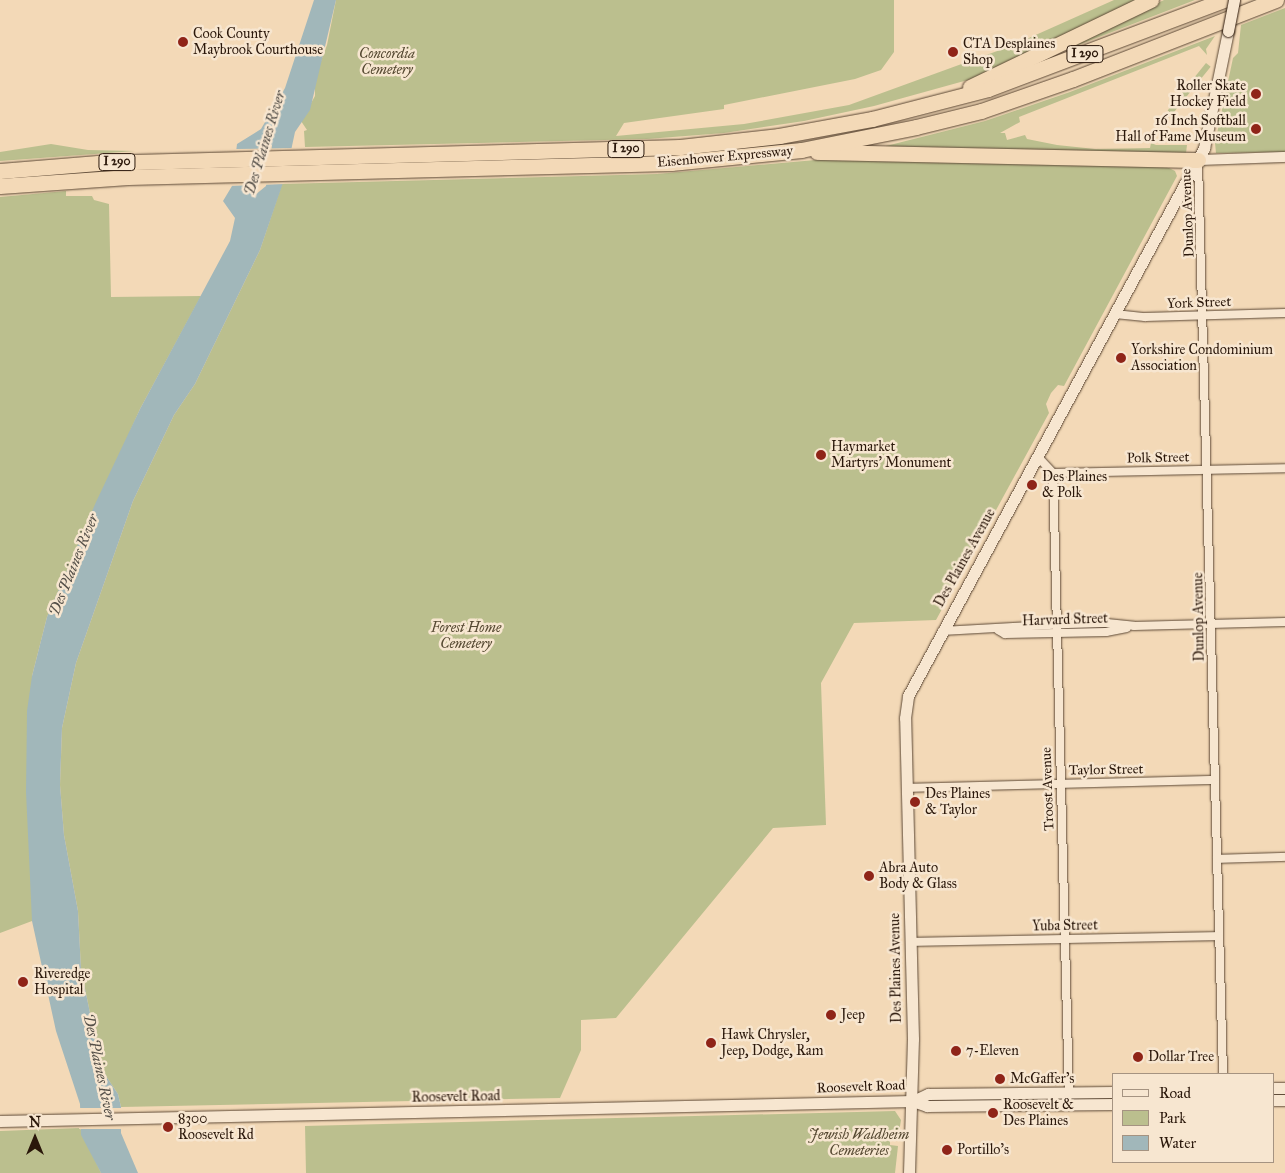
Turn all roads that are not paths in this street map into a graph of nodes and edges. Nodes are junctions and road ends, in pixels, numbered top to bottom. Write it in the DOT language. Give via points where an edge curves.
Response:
graph roads {
  1 [pos="1151,0"];
  2 [pos="1224,0"];
  3 [pos="1234,0"];
  4 [pos="1276,0"];
  5 [pos="945,102"];
  6 [pos="801,150"];
  7 [pos="1285,157"];
  8 [pos="1198,160"];
  9 [pos="302,165"];
  10 [pos="233,167"];
  11 [pos="0,171"];
  12 [pos="0,186"];
  13 [pos="1285,313"];
  14 [pos="1115,314"];
  15 [pos="1204,315"];
  16 [pos="1038,457"];
  17 [pos="1285,468"];
  18 [pos="1208,470"];
  19 [pos="1053,473"];
  20 [pos="1285,622"];
  21 [pos="1056,624"];
  22 [pos="1212,624"];
  23 [pos="1134,626"];
  24 [pos="998,630"];
  25 [pos="942,631"];
  26 [pos="1056,633"];
  27 [pos="1216,780"];
  28 [pos="1061,784"];
  29 [pos="907,788"];
  30 [pos="1285,857"];
  31 [pos="1218,859"];
  32 [pos="1220,936"];
  33 [pos="1066,939"];
  34 [pos="911,942"];
  35 [pos="1223,1073"];
  36 [pos="1112,1092"];
  37 [pos="1069,1094"];
  38 [pos="913,1101"];
  39 [pos="1112,1104"];
  40 [pos="1069,1106"];
  41 [pos="0,1121"];
  42 [pos="909,1173"];
  1 -- 5 [label="highway" via="976,83"];
  2 -- 5 [label="highway, Eisenhower Expressway / I 290" via="1037,73"];
  3 -- 8 [label="main road, Des Plaines Avenue, bridge" via="1204,148"];
  4 -- 6 [label="highway, Eisenhower Expressway / I 290" via="1073,80 980,111"];
  5 -- 9 [label="highway, Eisenhower Expressway / I 290" via="837,126 680,147"];
  6 -- 8 [label="highway" via="831,154"];
  6 -- 9 [label="highway, Eisenhower Expressway / I 290" via="651,164"];
  7 -- 8 [label="street"];
  8 -- 14 [label="main road, Des Plaines Avenue"];
  8 -- 15 [label="street, Dunlop Avenue"];
  9 -- 10 [label="highway, Eisenhower Expressway / I 290"];
  10 -- 11 [label="highway, Eisenhower Expressway / I 290" via="98,163"];
  10 -- 12 [label="highway, Eisenhower Expressway / I 290"];
  13 -- 15 [label="street, York Street"];
  14 -- 15 [label="street, York Street"];
  14 -- 16 [label="main road, Des Plaines Avenue"];
  15 -- 18 [label="street, Dunlop Avenue"];
  16 -- 19 [label="street"];
  16 -- 25 [label="main road, Des Plaines Avenue"];
  17 -- 18 [label="street, Polk Street"];
  18 -- 19 [label="street, Polk Street"];
  18 -- 22 [label="street, Dunlop Avenue"];
  19 -- 21 [label="street, Troost Avenue"];
  20 -- 22 [label="street, Harvard Street"];
  21 -- 23 [label="street, Harvard Street" via="1107,622"];
  21 -- 24 [label="street, Harvard Street" via="1009,625"];
  21 -- 26 [label="street, Troost Avenue"];
  22 -- 23 [label="street, Harvard Street"];
  22 -- 27 [label="street, Dunlop Avenue"];
  23 -- 26 [label="street, Harvard Street" via="1106,632"];
  24 -- 25 [label="street, Harvard Street"];
  24 -- 26 [label="street, Harvard Street" via="1005,634"];
  25 -- 29 [label="main road, Des Plaines Avenue" via="905,707"];
  26 -- 28 [label="street, Troost Avenue"];
  27 -- 28 [label="street, Taylor Street"];
  27 -- 31 [label="street, Dunlop Avenue"];
  28 -- 29 [label="street, Taylor Street"];
  28 -- 33 [label="street, Troost Avenue"];
  29 -- 34 [label="main road, Des Plaines Avenue"];
  30 -- 31 [label="street"];
  31 -- 32 [label="street, Dunlop Avenue"];
  32 -- 33 [label="street, Yuba Street"];
  32 -- 35 [label="street, Dunlop Avenue"];
  33 -- 34 [label="street, Yuba Street"];
  33 -- 37 [label="street, Troost Avenue"];
  34 -- 38 [label="main road, Des Plaines Avenue"];
  36 -- 37 [label="main road, Roosevelt Road"];
  37 -- 38 [label="main road, Roosevelt Road" via="928,1094"];
  37 -- 40 [label="street, Troost Avenue"];
  38 -- 40 [label="main road, Roosevelt Road" via="927,1106"];
  38 -- 41 [label="main road, Roosevelt Road"];
  38 -- 42 [label="main road, Des Plaines Avenue"];
  39 -- 40 [label="main road, Roosevelt Road"];
}
